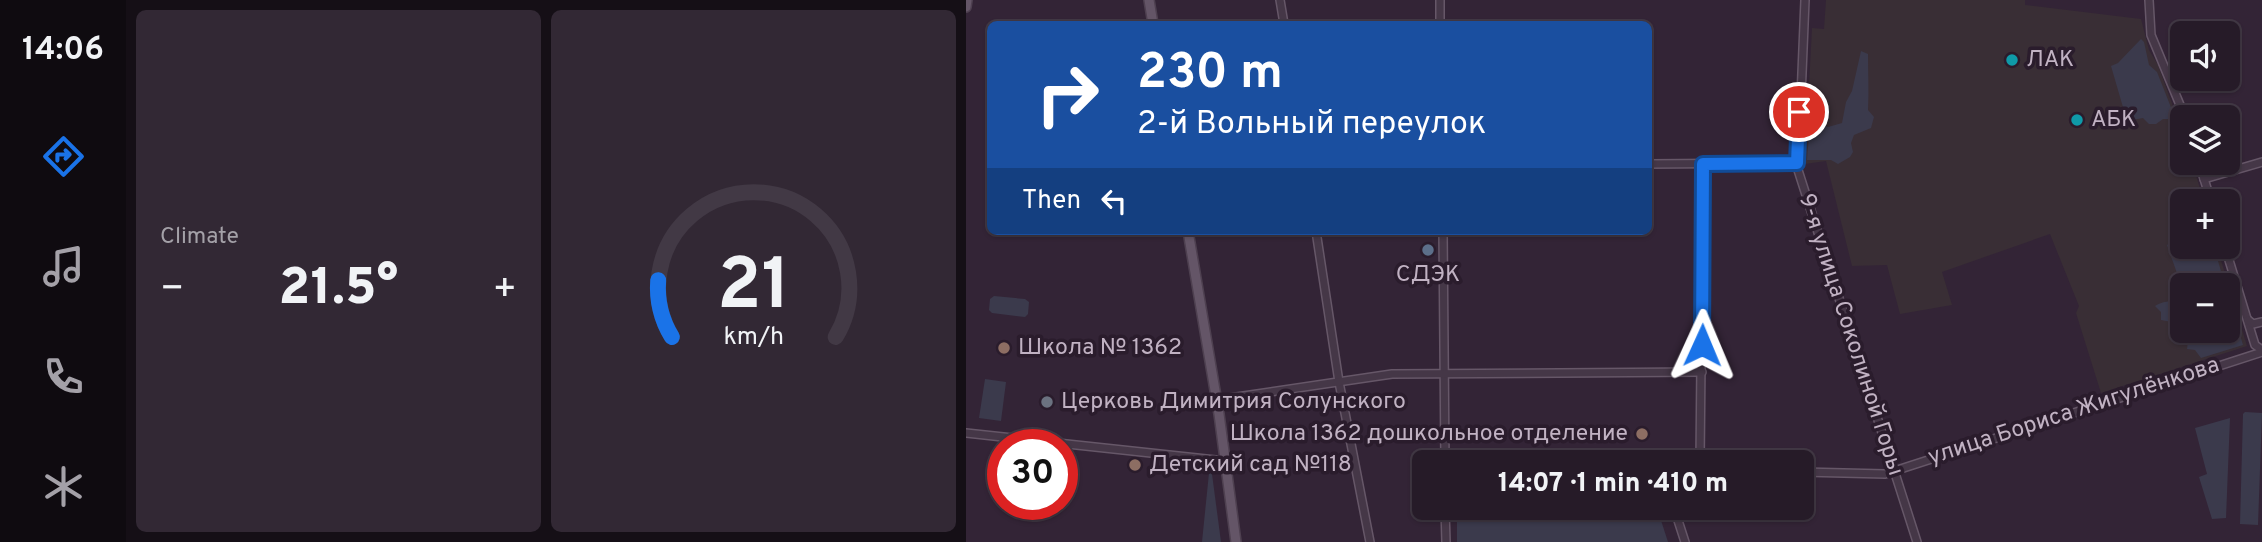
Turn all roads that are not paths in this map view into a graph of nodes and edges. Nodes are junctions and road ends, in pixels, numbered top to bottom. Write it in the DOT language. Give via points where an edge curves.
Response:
graph roads {
  1 [pos="967,0"];
  2 [pos="1149,0"];
  3 [pos="1280,0"];
  4 [pos="1440,0"];
  5 [pos="1805,0"];
  6 [pos="2149,0"];
  7 [pos="966,7"];
  8 [pos="1152,21"];
  9 [pos="1284,21"];
  10 [pos="1440,21"];
  11 [pos="2180,105"];
  12 [pos="2262,162"];
  13 [pos="1797,163"];
  14 [pos="1652,164"];
  15 [pos="1703,164"];
  16 [pos="2203,175"];
  17 [pos="2204,179"];
  18 [pos="2207,189"];
  19 [pos="1189,235"];
  20 [pos="1317,235"];
  21 [pos="1443,235"];
  22 [pos="2229,259"];
  23 [pos="2248,320"];
  24 [pos="2262,322"];
  25 [pos="2262,351"];
  26 [pos="1702,372"];
  27 [pos="1444,373"];
  28 [pos="1339,382"];
  29 [pos="1216,400"];
  30 [pos="966,433"];
  31 [pos="1445,450"];
  32 [pos="1700,450"];
  33 [pos="1225,461"];
  34 [pos="1894,471"];
  35 [pos="1814,472"];
  36 [pos="1445,520"];
  37 [pos="1678,520"];
  38 [pos="1236,542"];
  39 [pos="1370,542"];
  40 [pos="1446,542"];
  41 [pos="1685,542"];
  42 [pos="1917,542"];
  1 -- 7 [label="main road"];
  2 -- 8 [label="main road"];
  3 -- 9 [label="street"];
  4 -- 10 [label="street"];
  5 -- 13 [label="street, 9-я улица Соколиной Горы"];
  6 -- 11 [label="street" via="2151,35"];
  12 -- 17 [label="street"];
  13 -- 15 [label="street"];
  13 -- 34 [label="street, 9-я улица Соколиной Горы"];
  14 -- 15 [label="street"];
  15 -- 26 [label="street"];
  16 -- 17 [label="street"];
  17 -- 18 [label="street"];
  19 -- 29 [label="main road"];
  20 -- 28 [label="street"];
  21 -- 27 [label="street"];
  22 -- 23 [label="street"];
  23 -- 24 [label="street"];
  23 -- 25 [label="street" via="2255,345"];
  25 -- 34 [label="street, улица Бориса Жигулёнкова"];
  26 -- 27 [label="street"];
  26 -- 32 [label="street"];
  27 -- 28 [label="street"];
  27 -- 31 [label="street"];
  28 -- 29 [label="street"];
  28 -- 39 [label="street"];
  29 -- 33 [label="main road"];
  30 -- 33 [label="street"];
  33 -- 38 [label="main road"];
  34 -- 35 [label="street, улица Бориса Жигулёнкова"];
  34 -- 42 [label="street, 9-я улица Соколиной Горы"];
  36 -- 40 [label="street"];
  37 -- 41 [label="street"];
}
